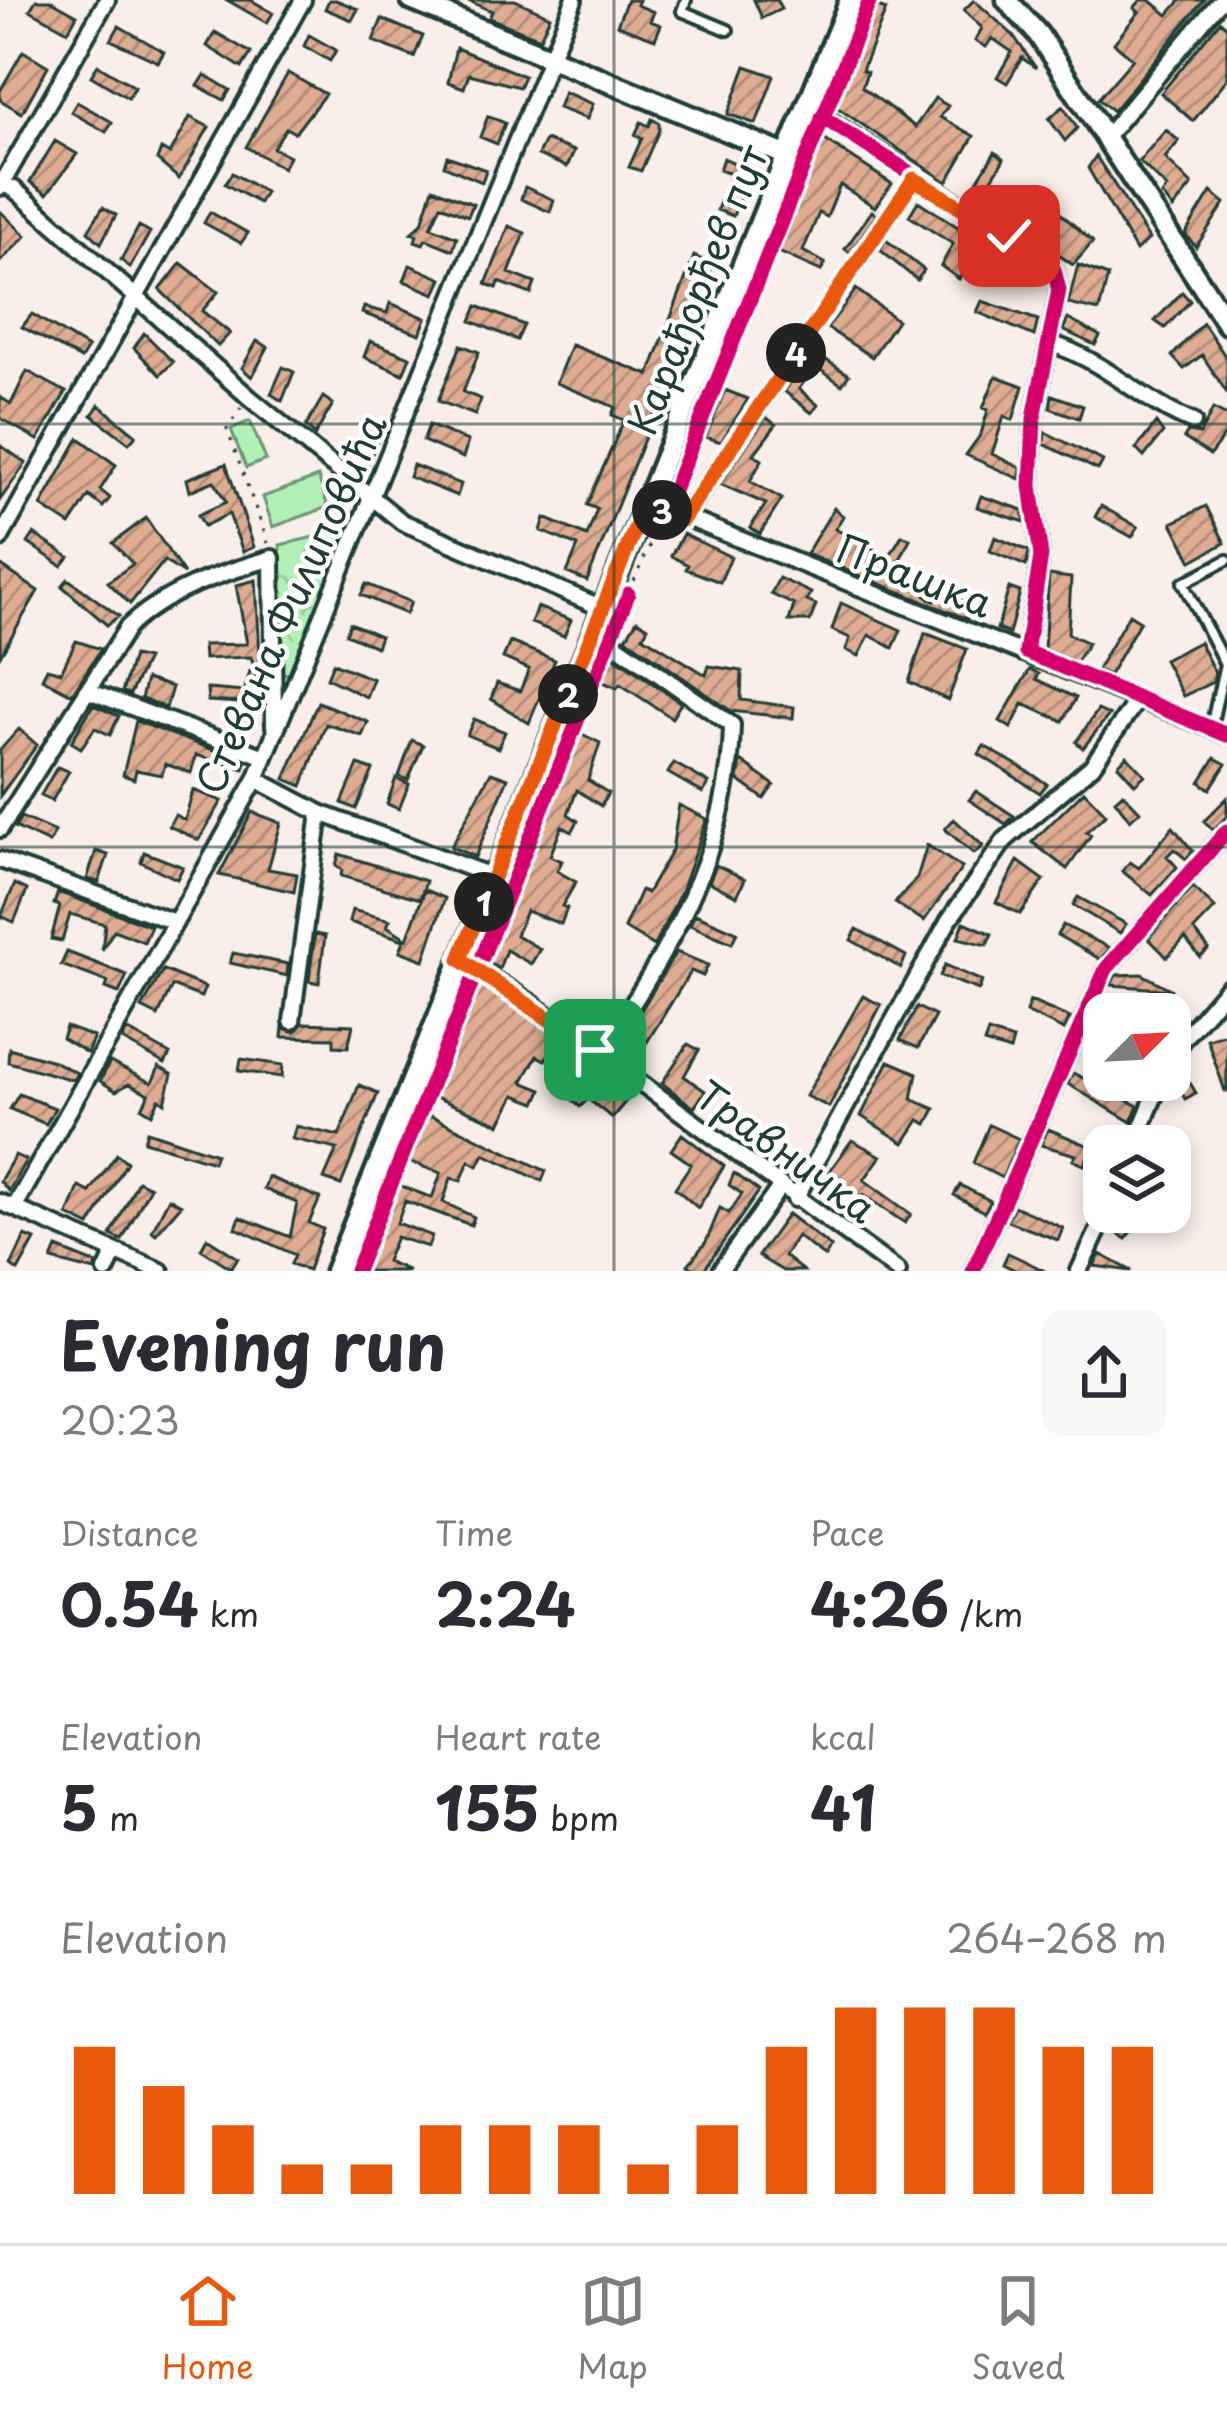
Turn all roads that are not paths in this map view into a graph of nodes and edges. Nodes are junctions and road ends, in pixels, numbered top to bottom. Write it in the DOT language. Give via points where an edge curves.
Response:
graph roads {
  1 [pos="107,0"];
  2 [pos="303,0"];
  3 [pos="411,0"];
  4 [pos="574,0"];
  5 [pos="686,0"];
  6 [pos="850,0"];
  7 [pos="1007,0"];
  8 [pos="1221,0"];
  9 [pos="728,30"];
  10 [pos="550,62"];
  11 [pos="814,111"];
  12 [pos="1104,139"];
  13 [pos="785,155"];
  14 [pos="914,179"];
  15 [pos="1,185"];
  16 [pos="137,294"];
  17 [pos="1227,324"];
  18 [pos="1052,344"];
  19 [pos="1193,422"];
  20 [pos="373,501"];
  21 [pos="656,506"];
  22 [pos="682,520"];
  23 [pos="0,539"];
  24 [pos="1227,560"];
  25 [pos="602,608"];
  26 [pos="595,629"];
  27 [pos="1026,652"];
  28 [pos="1226,664"];
  29 [pos="91,692"];
  30 [pos="1137,700"];
  31 [pos="1211,728"];
  32 [pos="1227,735"];
  33 [pos="274,737"];
  34 [pos="266,757"];
  35 [pos="256,779"];
  36 [pos="320,813"];
  37 [pos="0,830"];
  38 [pos="1227,831"];
  39 [pos="0,860"];
  40 [pos="494,877"];
  41 [pos="172,921"];
  42 [pos="460,959"];
  43 [pos="1227,988"];
  44 [pos="292,1021"];
  45 [pos="1191,1030"];
  46 [pos="600,1054"];
  47 [pos="780,1187"];
  48 [pos="795,1199"];
  49 [pos="7,1205"];
  50 [pos="1097,1233"];
  51 [pos="115,1252"];
  52 [pos="106,1271"];
  53 [pos="160,1271"];
  54 [pos="335,1271"];
  55 [pos="720,1271"];
  56 [pos="898,1271"];
  57 [pos="973,1271"];
  58 [pos="1079,1271"];
  1 -- 15 [label="street"];
  2 -- 16 [label="street"];
  3 -- 10 [label="main road"];
  4 -- 10 [label="street, Стевана Филиповића"];
  5 -- 9 [label="lane" via="682,11"];
  6 -- 11 [label="main road, Карађорђев пут"];
  7 -- 12 [label="main road"];
  8 -- 12 [label="street"];
  10 -- 13 [label="main road"];
  10 -- 20 [label="street, Стевана Филиповића"];
  11 -- 13 [label="main road, Карађорђев пут"];
  11 -- 14 [label="street"];
  12 -- 17 [label="main road"];
  13 -- 21 [label="main road, Карађорђев пут"];
  14 -- 18 [label="street" via="1054,270"];
  14 -- 22 [label="street"];
  15 -- 16 [label="street"];
  16 -- 20 [label="street"];
  16 -- 23 [label="street"];
  18 -- 19 [label="street"];
  18 -- 27 [label="street" via="1034,418 1031,486 1041,556"];
  20 -- 25 [label="street" via="402,522"];
  20 -- 33 [label="street, Стевана Филиповића"];
  21 -- 22 [label="street, Прашка"];
  21 -- 25 [label="main road, Карађорђев пут"];
  22 -- 27 [label="street, Прашка"];
  24 -- 28 [label="lane" via="1183,583"];
  25 -- 26 [label="main road, Карађорђев пут"];
  26 -- 40 [label="main road, Карађорђев пут"];
  26 -- 46 [label="street" via="731,724 707,865 678,929"];
  27 -- 30 [label="street, Прашка"];
  28 -- 31 [label="lane"];
  29 -- 33 [label="street" via="127,628 150,606 272,558"];
  29 -- 34 [label="street"];
  29 -- 37 [label="street"];
  30 -- 31 [label="street, Прашка"];
  30 -- 48 [label="street" via="1093,766 1006,840 949,920"];
  31 -- 32 [label="street, Прашка"];
  33 -- 34 [label="street, Стевана Филиповића"];
  34 -- 35 [label="street, Стевана Филиповића"];
  35 -- 36 [label="street"];
  35 -- 41 [label="street, Стевана Филиповића"];
  36 -- 40 [label="street"];
  36 -- 44 [label="street"];
  38 -- 57 [label="street" via="1106,969"];
  39 -- 41 [label="street"];
  40 -- 42 [label="main road, Карађорђев пут"];
  41 -- 49 [label="street, Стевана Филиповића"];
  42 -- 46 [label="street, Травничка"];
  42 -- 54 [label="main road, Карађорђев пут"];
  43 -- 45 [label="street"];
  46 -- 47 [label="street, Травничка"];
  47 -- 48 [label="street, Травничка"];
  47 -- 55 [label="street"];
  48 -- 56 [label="street, Травничка"];
  49 -- 51 [label="street"];
  50 -- 58 [label="street"];
  51 -- 52 [label="street"];
  51 -- 53 [label="street"];
}
